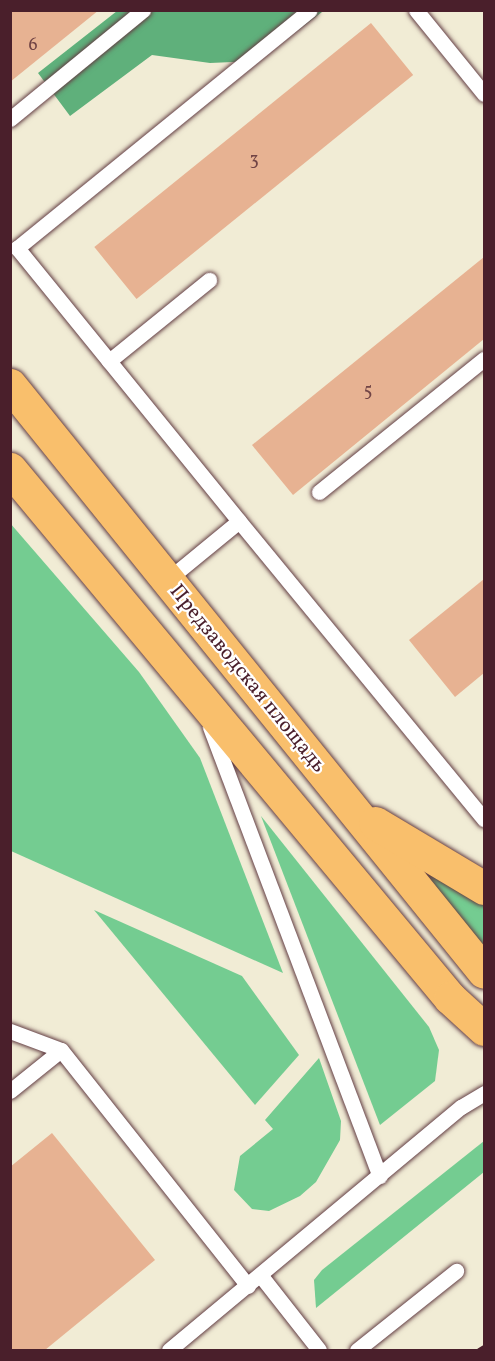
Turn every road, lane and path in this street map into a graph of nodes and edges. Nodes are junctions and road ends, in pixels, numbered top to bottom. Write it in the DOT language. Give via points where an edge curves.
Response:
graph roads {
  1 [pos="142,10"];
  2 [pos="310,10"];
  3 [pos="416,10"];
  4 [pos="484,94"];
  5 [pos="10,118"];
  6 [pos="209,280"];
  7 [pos="484,359"];
  8 [pos="110,361"];
  9 [pos="10,385"];
  10 [pos="10,469"];
  11 [pos="319,492"];
  12 [pos="239,521"];
  13 [pos="166,581"];
  14 [pos="200,700"];
  15 [pos="352,808"];
  16 [pos="484,819"];
  17 [pos="484,888"];
  18 [pos="484,972"];
  19 [pos="484,1029"];
  20 [pos="10,1030"];
  21 [pos="62,1050"];
  22 [pos="10,1091"];
  23 [pos="484,1093"];
  24 [pos="380,1176"];
  25 [pos="456,1271"];
  26 [pos="261,1276"];
  27 [pos="248,1286"];
  28 [pos="169,1350"];
  29 [pos="319,1350"];
  30 [pos="357,1350"];
  1 -- 5 [label="lane"];
  2 -- 8 [label="lane" via="17,248"];
  3 -- 4 [label="lane"];
  6 -- 8 [label="lane"];
  7 -- 11 [label="lane"];
  8 -- 12 [label="lane"];
  9 -- 13 [label="main road, Предзаводская площадь"];
  10 -- 14 [label="main road"];
  12 -- 13 [label="lane"];
  12 -- 16 [label="lane"];
  13 -- 15 [label="main road, Предзаводская площадь"];
  14 -- 19 [label="main road" via="450,998"];
  14 -- 24 [label="lane"];
  15 -- 17 [label="main road"];
  15 -- 18 [label="main road, Предзаводская площадь"];
  20 -- 21 [label="lane"];
  21 -- 22 [label="lane"];
  21 -- 27 [label="lane"];
  23 -- 24 [label="lane" via="461,1107"];
  24 -- 26 [label="lane"];
  25 -- 30 [label="lane"];
  26 -- 27 [label="lane"];
  26 -- 29 [label="lane"];
  27 -- 28 [label="lane"];
}
